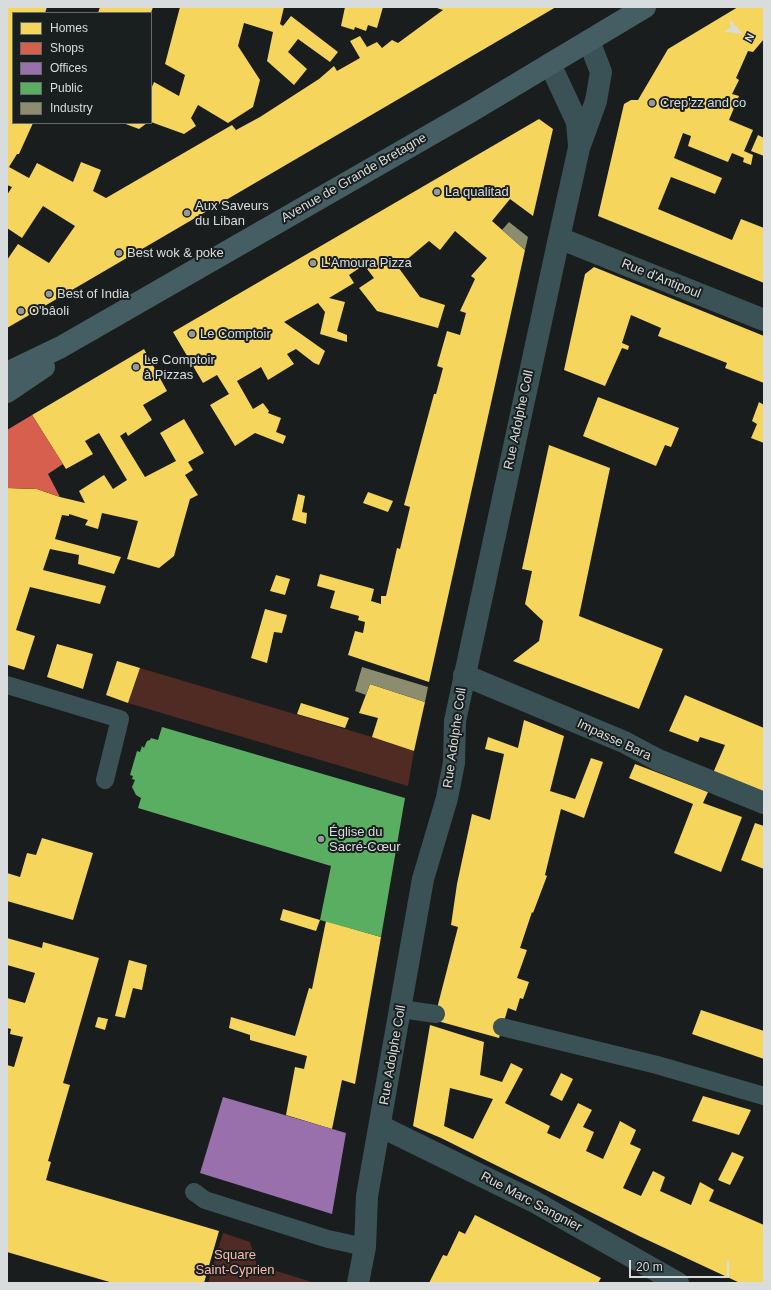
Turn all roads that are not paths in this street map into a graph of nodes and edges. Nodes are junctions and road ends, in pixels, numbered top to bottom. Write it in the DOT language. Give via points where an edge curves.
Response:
graph roads {
  1 [pos="641,8"];
  2 [pos="589,41"];
  3 [pos="550,64"];
  4 [pos="579,148"];
  5 [pos="559,238"];
  6 [pos="764,320"];
  7 [pos="62,347"];
  8 [pos="7,373"];
  9 [pos="7,392"];
  10 [pos="464,675"];
  11 [pos="7,685"];
  12 [pos="105,780"];
  13 [pos="764,803"];
  14 [pos="401,1009"];
  15 [pos="436,1014"];
  16 [pos="502,1027"];
  17 [pos="764,1096"];
  18 [pos="380,1126"];
  19 [pos="194,1192"];
  20 [pos="365,1247"];
  21 [pos="358,1283"];
  22 [pos="678,1283"];
  1 -- 2 [label="main road, Avenue de Grande Bretagne"];
  2 -- 3 [label="main road, Avenue de Grande Bretagne"];
  2 -- 4 [label="street, Rue Adolphe Coll" via="601,72 596,101"];
  3 -- 4 [label="street, Rue Adolphe Coll" via="577,122"];
  3 -- 7 [label="main road, Avenue de Grande Bretagne"];
  4 -- 5 [label="street, Rue Adolphe Coll"];
  5 -- 6 [label="street, Rue d'Antipoul"];
  5 -- 10 [label="street, Rue Adolphe Coll"];
  7 -- 8 [label="main road, Avenue de Grande Bretagne"];
  7 -- 9 [label="main road, Avenue de Grande Bretagne" via="42,369"];
  10 -- 13 [label="street, Impasse Bara" via="624,742 658,760"];
  10 -- 14 [label="street, Rue Adolphe Coll" via="455,721 454,764 447,798 423,879"];
  11 -- 12 [label="lane" via="120,718"];
  14 -- 15 [label="lane"];
  14 -- 18 [label="street, Rue Adolphe Coll"];
  16 -- 17 [label="lane"];
  18 -- 20 [label="street, Rue Adolphe Coll" via="367,1196"];
  18 -- 22 [label="street, Rue Marc Sangnier" via="533,1201"];
  19 -- 20 [label="lane" via="205,1200 328,1239"];
  20 -- 21 [label="street, Rue Adolphe Coll"];
}
